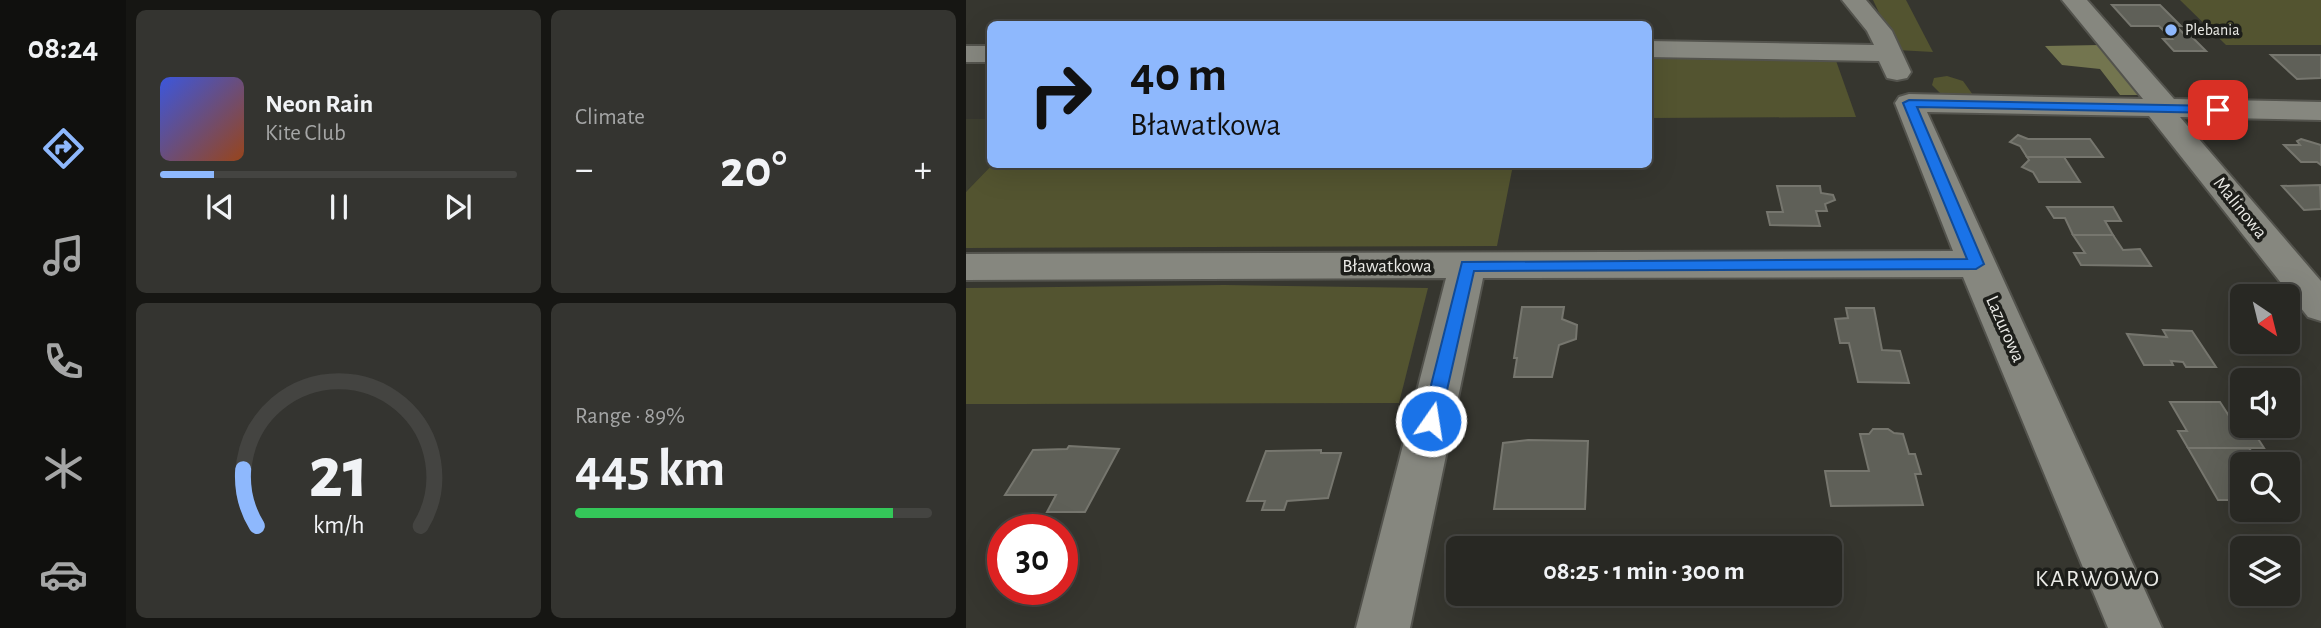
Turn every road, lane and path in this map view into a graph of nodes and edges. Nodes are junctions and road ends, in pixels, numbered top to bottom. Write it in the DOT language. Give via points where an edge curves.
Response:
graph roads {
  1 [pos="1854,0"];
  2 [pos="2074,0"];
  3 [pos="1652,50"];
  4 [pos="1889,53"];
  5 [pos="966,54"];
  6 [pos="987,54"];
  7 [pos="1909,103"];
  8 [pos="2162,109"];
  9 [pos="2321,111"];
  10 [pos="1976,264"];
  11 [pos="1467,265"];
  12 [pos="966,267"];
  13 [pos="2321,307"];
  14 [pos="1383,628"];
  15 [pos="2135,628"];
  1 -- 4 [label="street, Lazurowa" via="1877,27"];
  2 -- 8 [label="street, Malinowa"];
  3 -- 4 [label="street"];
  4 -- 7 [label="street, Lazurowa"];
  5 -- 6 [label="street"];
  7 -- 8 [label="street"];
  7 -- 10 [label="street, Lazurowa"];
  8 -- 9 [label="street"];
  8 -- 13 [label="street, Malinowa"];
  10 -- 11 [label="street, Bławatkowa"];
  10 -- 15 [label="street, Lazurowa"];
  11 -- 12 [label="street, Bławatkowa"];
  11 -- 14 [label="street"];
}
